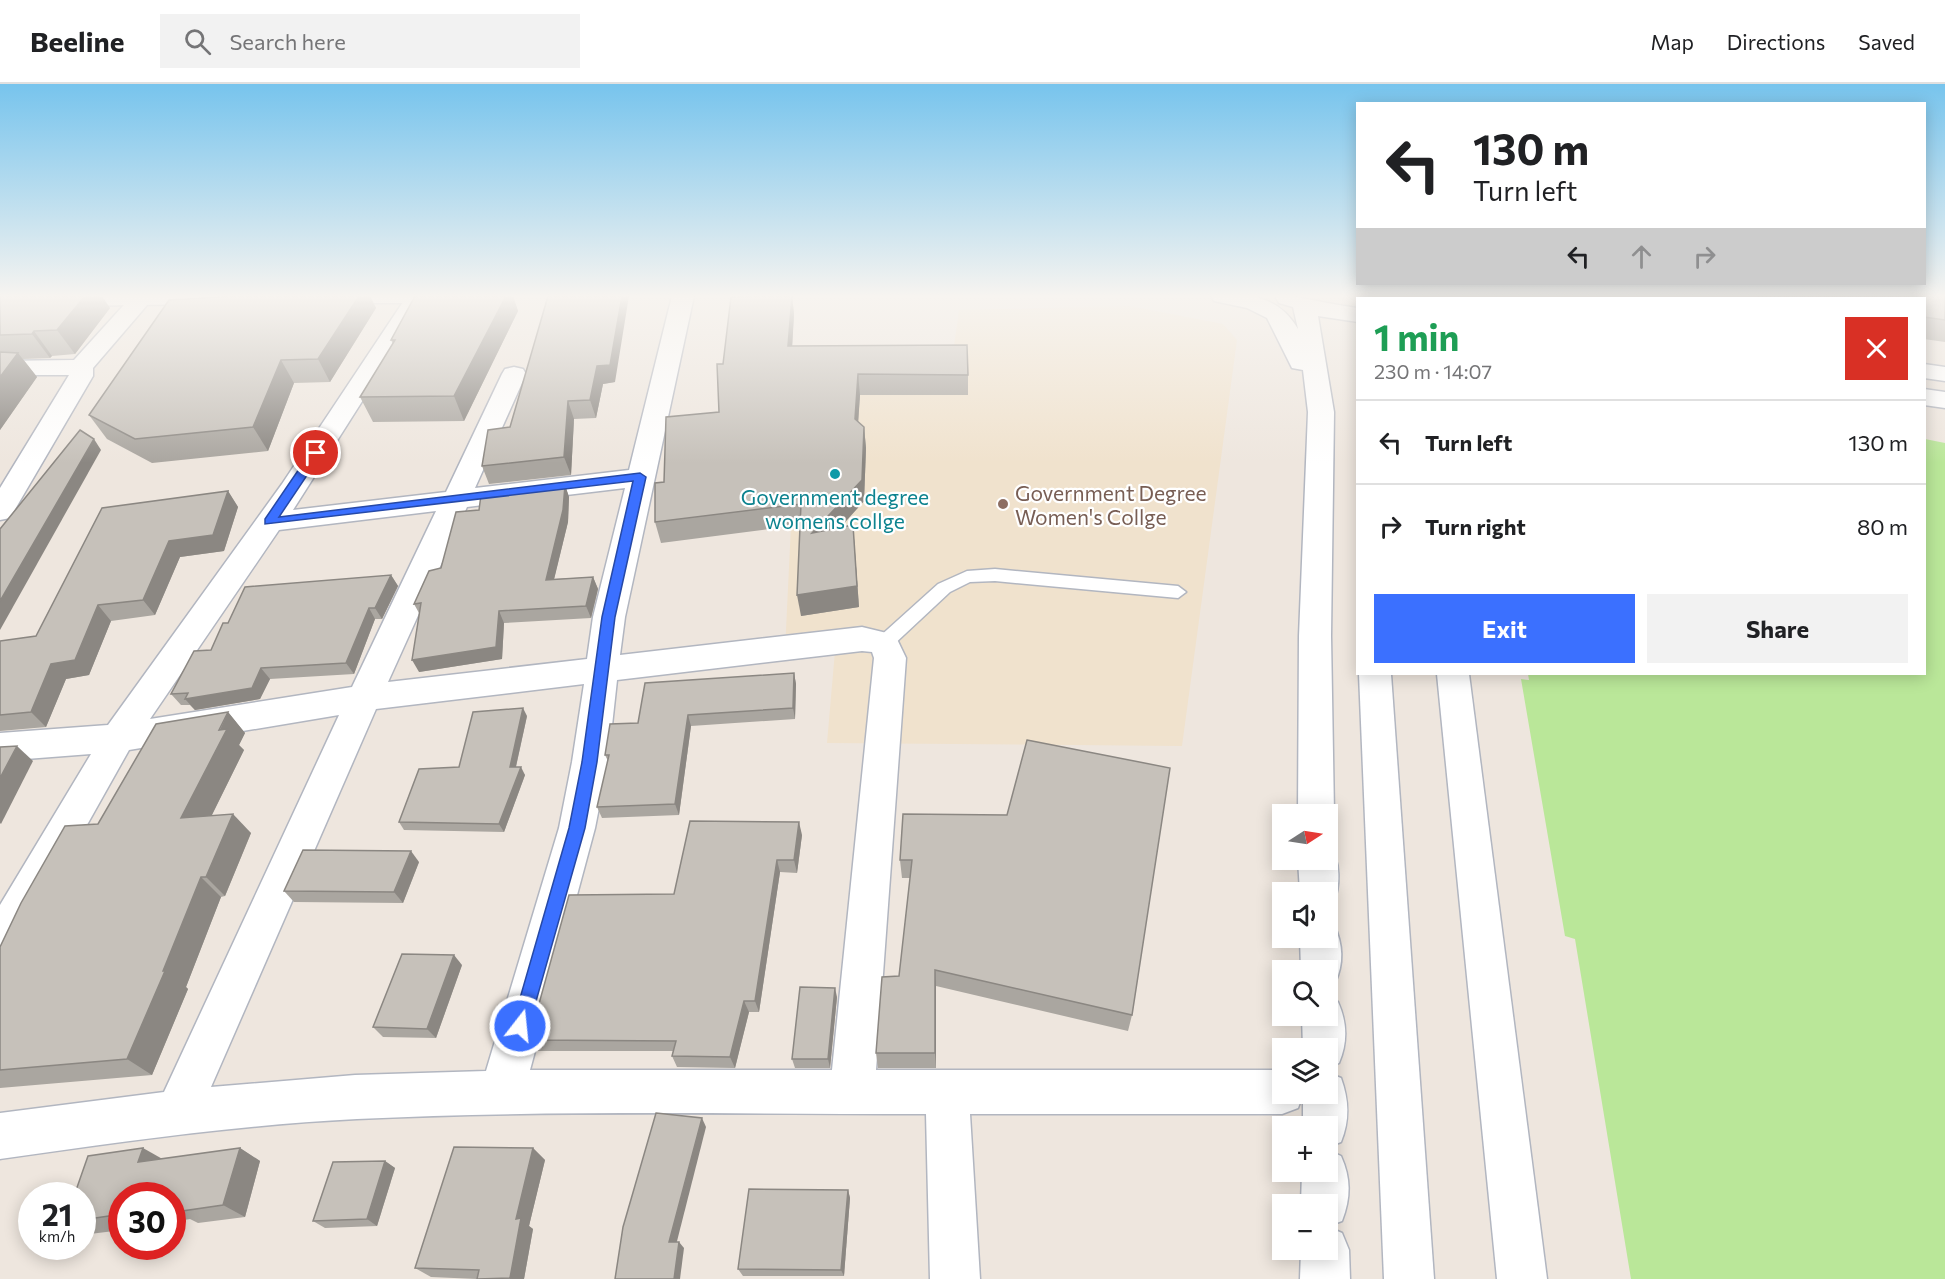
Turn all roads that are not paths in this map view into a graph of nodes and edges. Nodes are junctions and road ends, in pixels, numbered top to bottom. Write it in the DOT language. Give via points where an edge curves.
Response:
graph roads {
  1 [pos="94,352"];
  2 [pos="381,352"];
  3 [pos="670,352"];
  4 [pos="1297,352"];
  5 [pos="1312,352"];
  6 [pos="81,367"];
  7 [pos="0,369"];
  8 [pos="1926,371"];
  9 [pos="514,374"];
  10 [pos="1945,374"];
  11 [pos="1926,397"];
  12 [pos="1945,400"];
  13 [pos="1321,412"];
  14 [pos="640,477"];
  15 [pos="457,498"];
  16 [pos="0,511"];
  17 [pos="269,522"];
  18 [pos="1178,592"];
  19 [pos="884,643"];
  20 [pos="604,668"];
  21 [pos="1375,675"];
  22 [pos="1453,675"];
  23 [pos="364,698"];
  24 [pos="118,738"];
  25 [pos="0,747"];
  26 [pos="1316,804"];
  27 [pos="0,942"];
  28 [pos="502,1092"];
  29 [pos="947,1092"];
  30 [pos="1272,1092"];
  31 [pos="852,1094"];
  32 [pos="178,1112"];
  33 [pos="0,1136"];
  34 [pos="1325,1260"];
  35 [pos="955,1279"];
  36 [pos="1325,1279"];
  37 [pos="1409,1279"];
  38 [pos="1522,1279"];
  1 -- 6 [label="street"];
  2 -- 17 [label="street"];
  3 -- 14 [label="street"];
  4 -- 13 [label="street"];
  5 -- 13 [label="street"];
  6 -- 7 [label="street"];
  6 -- 16 [label="street" via="81,376"];
  8 -- 10 [label="street"];
  9 -- 15 [label="street"];
  11 -- 12 [label="street"];
  13 -- 26 [label="street"];
  14 -- 15 [label="street"];
  14 -- 20 [label="street" via="609,617"];
  15 -- 17 [label="street"];
  15 -- 23 [label="street"];
  17 -- 24 [label="street"];
  18 -- 19 [label="lane" via="995,575 967,577 944,588"];
  19 -- 20 [label="street" via="862,639"];
  19 -- 31 [label="street" via="890,658"];
  20 -- 23 [label="street"];
  20 -- 28 [label="street" via="577,828"];
  21 -- 37 [label="street"];
  22 -- 38 [label="street"];
  23 -- 24 [label="street"];
  23 -- 32 [label="street"];
  24 -- 25 [label="street"];
  24 -- 27 [label="street"];
  28 -- 31 [label="street"];
  28 -- 32 [label="street" via="355,1097"];
  29 -- 30 [label="street"];
  29 -- 31 [label="street"];
  29 -- 35 [label="street"];
  32 -- 33 [label="street"];
  34 -- 36 [label="street"];
}
